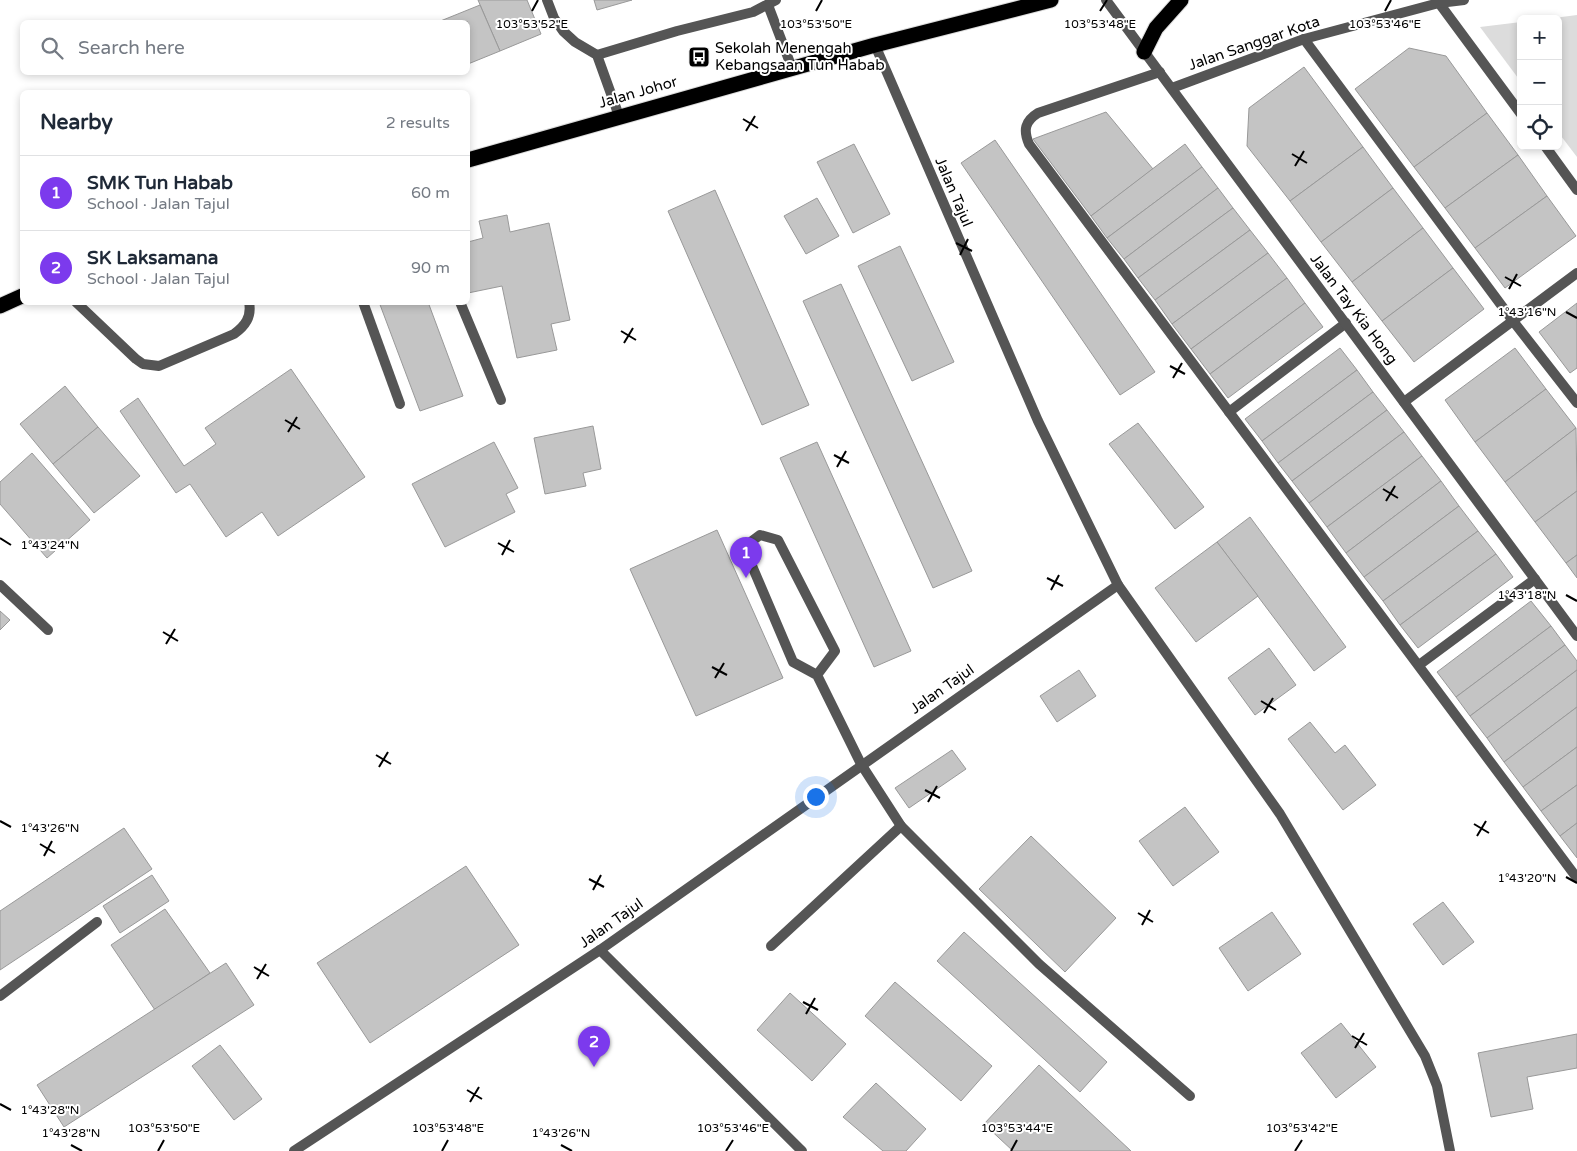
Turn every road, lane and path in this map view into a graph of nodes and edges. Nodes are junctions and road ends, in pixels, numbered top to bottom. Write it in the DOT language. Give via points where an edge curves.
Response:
graph roads {
  1 [pos="547,0"];
  2 [pos="1051,0"];
  3 [pos="1106,0"];
  4 [pos="1181,0"];
  5 [pos="1464,0"];
  6 [pos="772,3"];
  7 [pos="1439,3"];
  8 [pos="1304,39"];
  9 [pos="875,45"];
  10 [pos="1144,52"];
  11 [pos="597,55"];
  12 [pos="792,68"];
  13 [pos="1160,72"];
  14 [pos="1172,88"];
  15 [pos="1517,109"];
  16 [pos="619,116"];
  17 [pos="1547,150"];
  18 [pos="470,159"];
  19 [pos="1577,190"];
  20 [pos="1577,273"];
  21 [pos="20,297"];
  22 [pos="79,305"];
  23 [pos="249,305"];
  24 [pos="364,305"];
  25 [pos="461,305"];
  26 [pos="0,306"];
  27 [pos="1513,321"];
  28 [pos="1346,324"];
  29 [pos="501,400"];
  30 [pos="1404,402"];
  31 [pos="1577,403"];
  32 [pos="400,404"];
  33 [pos="1229,412"];
  34 [pos="1535,579"];
  35 [pos="0,585"];
  36 [pos="1118,585"];
  37 [pos="48,630"];
  38 [pos="1577,636"];
  39 [pos="1419,665"];
  40 [pos="817,675"];
  41 [pos="861,764"];
  42 [pos="901,826"];
  43 [pos="1577,878"];
  44 [pos="97,922"];
  45 [pos="772,946"];
  46 [pos="600,950"];
  47 [pos="0,996"];
  48 [pos="1190,1096"];
  49 [pos="294,1151"];
  50 [pos="802,1151"];
  51 [pos="1450,1151"];
  1 -- 11 [label="street" via="562,31"];
  2 -- 9 [label="highway, Jalan Johor"];
  3 -- 10 [label="street, Jalan Tay Kia Hong"];
  4 -- 10 [label="highway" via="1156,28"];
  5 -- 7 [label="street, Jalan Sanggar Kota"];
  6 -- 11 [label="street" via="753,12"];
  6 -- 12 [label="street"];
  7 -- 8 [label="street, Jalan Sanggar Kota"];
  7 -- 15 [label="street"];
  8 -- 14 [label="street, Jalan Sanggar Kota"];
  8 -- 27 [label="street"];
  9 -- 12 [label="highway, Jalan Johor"];
  9 -- 36 [label="street, Jalan Tajul" via="1038,421"];
  10 -- 13 [label="street, Jalan Tay Kia Hong"];
  11 -- 16 [label="street"];
  12 -- 16 [label="highway, Jalan Johor"];
  13 -- 14 [label="street, Jalan Tay Kia Hong"];
  13 -- 33 [label="street" via="1038,113 1030,118 1025,135"];
  14 -- 28 [label="street, Jalan Tay Kia Hong"];
  16 -- 18 [label="highway, Jalan Johor"];
  17 -- 19 [label="street"];
  20 -- 27 [label="street"];
  21 -- 26 [label="highway"];
  22 -- 23 [label="street" via="136,359 143,364 159,366 234,334 249,317"];
  24 -- 32 [label="street"];
  25 -- 29 [label="street"];
  27 -- 30 [label="street"];
  27 -- 31 [label="street"];
  28 -- 30 [label="street, Jalan Tay Kia Hong"];
  28 -- 33 [label="street"];
  30 -- 34 [label="street, Jalan Tay Kia Hong"];
  33 -- 39 [label="street"];
  34 -- 38 [label="street, Jalan Tay Kia Hong"];
  34 -- 39 [label="street"];
  35 -- 37 [label="street"];
  36 -- 41 [label="street, Jalan Tajul"];
  36 -- 51 [label="street" via="1280,814 1425,1056 1437,1086"];
  39 -- 43 [label="street"];
  40 -- 40 [label="street" via="793,662 744,547 760,535 778,540 835,650"];
  40 -- 41 [label="street"];
  41 -- 42 [label="street"];
  41 -- 46 [label="street, Jalan Tajul"];
  42 -- 45 [label="street"];
  42 -- 48 [label="street" via="1039,964"];
  44 -- 47 [label="street"];
  46 -- 49 [label="street, Jalan Tajul"];
  46 -- 50 [label="street"];
}
